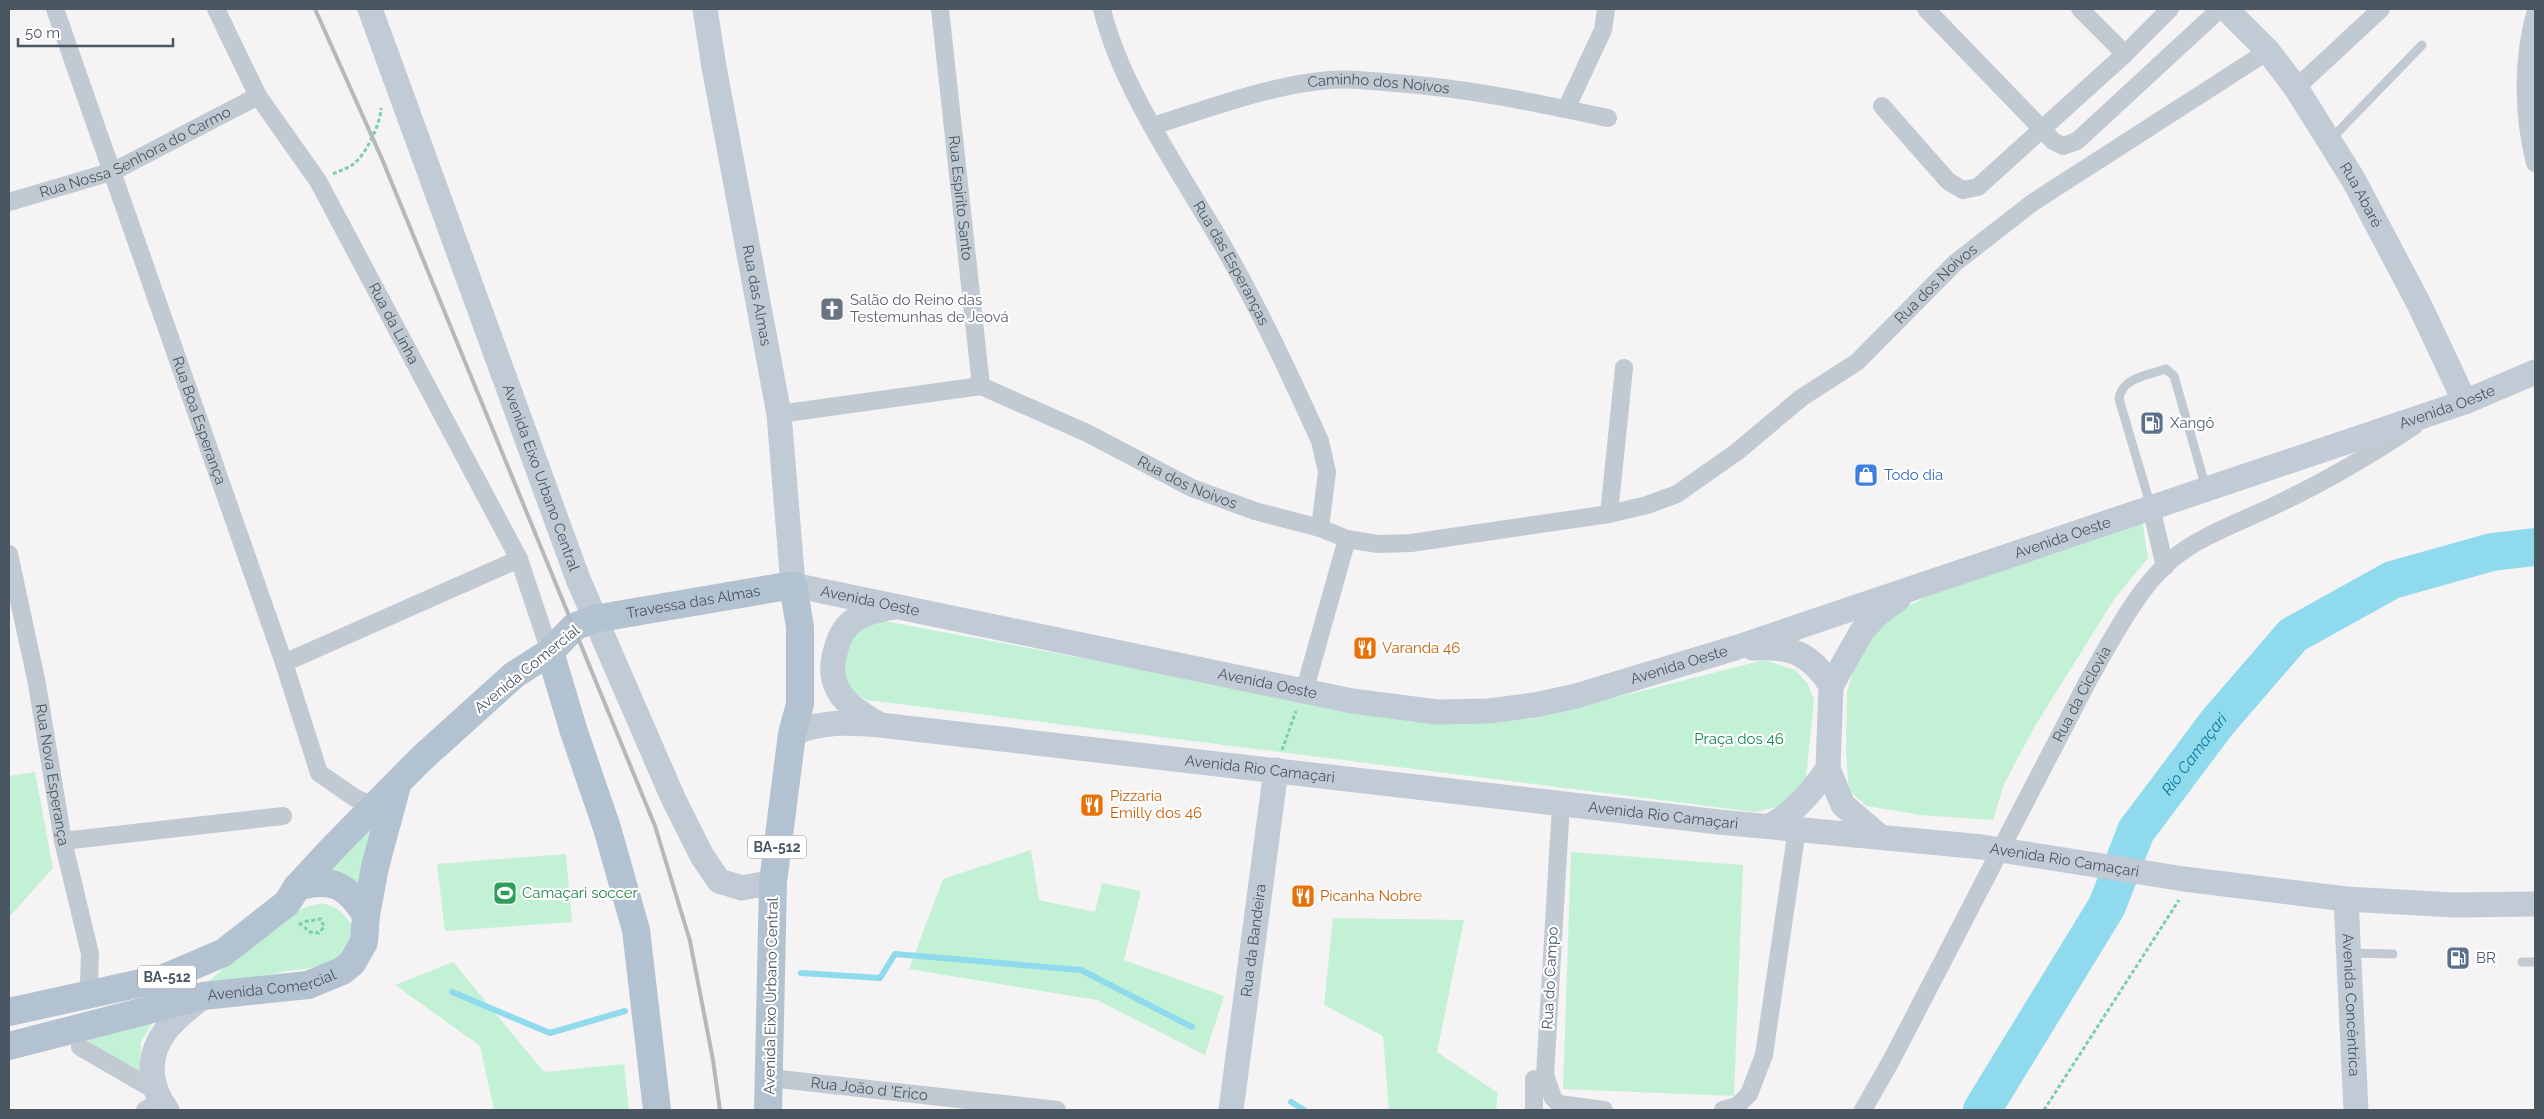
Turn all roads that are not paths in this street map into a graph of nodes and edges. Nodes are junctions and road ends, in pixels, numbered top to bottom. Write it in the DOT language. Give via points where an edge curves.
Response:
graph roads {
  1 [pos="55,9"];
  2 [pos="216,9"];
  3 [pos="370,9"];
  4 [pos="705,9"];
  5 [pos="940,9"];
  6 [pos="1102,9"];
  7 [pos="1606,9"];
  8 [pos="1926,9"];
  9 [pos="2080,9"];
  10 [pos="2170,9"];
  11 [pos="2220,9"];
  12 [pos="2226,9"];
  13 [pos="2381,9"];
  14 [pos="2535,14"];
  15 [pos="2422,45"];
  16 [pos="2268,51"];
  17 [pos="2124,54"];
  18 [pos="2296,88"];
  19 [pos="258,96"];
  20 [pos="1882,106"];
  21 [pos="1566,109"];
  22 [pos="1608,118"];
  23 [pos="1154,126"];
  24 [pos="2042,129"];
  25 [pos="2330,141"];
  26 [pos="2535,163"];
  27 [pos="114,171"];
  28 [pos="9,202"];
  29 [pos="1624,368"];
  30 [pos="2535,372"];
  31 [pos="981,386"];
  32 [pos="2465,402"];
  33 [pos="2440,410"];
  34 [pos="779,414"];
  35 [pos="2206,488"];
  36 [pos="2151,507"];
  37 [pos="1609,514"];
  38 [pos="1320,528"];
  39 [pos="1347,539"];
  40 [pos="9,554"];
  41 [pos="519,559"];
  42 [pos="2165,567"];
  43 [pos="793,585"];
  44 [pos="1915,586"];
  45 [pos="898,606"];
  46 [pos="594,619"];
  47 [pos="1735,648"];
  48 [pos="550,652"];
  49 [pos="284,663"];
  50 [pos="1831,686"];
  51 [pos="1304,692"];
  52 [pos="880,724"];
  53 [pos="792,734"];
  54 [pos="1276,770"];
  55 [pos="1828,770"];
  56 [pos="397,785"];
  57 [pos="1561,804"];
  58 [pos="373,806"];
  59 [pos="284,816"];
  60 [pos="1770,826"];
  61 [pos="1797,829"];
  62 [pos="1878,836"];
  63 [pos="63,840"];
  64 [pos="2000,849"];
  65 [pos="773,882"];
  66 [pos="297,887"];
  67 [pos="2346,899"];
  68 [pos="2535,907"];
  69 [pos="366,915"];
  70 [pos="2349,953"];
  71 [pos="2393,954"];
  72 [pos="2522,962"];
  73 [pos="2535,962"];
  74 [pos="86,995"];
  75 [pos="203,996"];
  76 [pos="9,1012"];
  77 [pos="9,1046"];
  78 [pos="80,1047"];
  79 [pos="770,1078"];
  80 [pos="1534,1079"];
  81 [pos="157,1103"];
  82 [pos="657,1110"];
  83 [pos="768,1110"];
  84 [pos="1058,1110"];
  85 [pos="1231,1110"];
  86 [pos="1534,1110"];
  87 [pos="1604,1110"];
  88 [pos="1723,1110"];
  89 [pos="1863,1110"];
  90 [pos="2356,1110"];
  1 -- 27 [label="street, Rua Boa Esperança"];
  2 -- 19 [label="street, Rua da Linha"];
  3 -- 46 [label="street, Avenida Eixo Urbano Central"];
  4 -- 34 [label="street, Rua das Almas"];
  5 -- 31 [label="street, Rua Espirito Santo"];
  6 -- 23 [label="street, Rua das Esperanças" via="1114,48"];
  7 -- 21 [label="street" via="1603,30"];
  8 -- 24 [label="street"];
  9 -- 17 [label="street"];
  10 -- 17 [label="street"];
  11 -- 24 [label="street" via="2077,141 2063,146"];
  12 -- 16 [label="street, Rua Abaré"];
  13 -- 18 [label="street"];
  14 -- 26 [label="street" via="2530,32 2527,87 2528,130"];
  15 -- 25 [label="lane"];
  16 -- 18 [label="street, Rua Abaré"];
  16 -- 37 [label="street, Rua dos Noivos" via="2032,203 1955,263 1857,362 1780,413 1738,451 1696,482 1662,500"];
  17 -- 24 [label="street"];
  18 -- 25 [label="street, Rua Abaré"];
  19 -- 27 [label="street, Rua Nossa Senhora do Carmo"];
  19 -- 41 [label="street, Rua da Linha" via="318,181"];
  20 -- 24 [label="street" via="1948,182 1963,190 1978,187"];
  21 -- 22 [label="street, Caminho dos Noivos"];
  21 -- 23 [label="street, Caminho dos Noivos" via="1427,85 1332,80 1234,101"];
  23 -- 38 [label="street, Rua das Esperanças" via="1234,264 1320,441 1327,472"];
  25 -- 32 [label="street, Rua Abaré" via="2388,243"];
  27 -- 28 [label="street, Rua Nossa Senhora do Carmo"];
  27 -- 49 [label="street, Rua Boa Esperança"];
  29 -- 37 [label="street"];
  30 -- 32 [label="street, Avenida Oeste"];
  31 -- 34 [label="street"];
  31 -- 38 [label="street, Rua dos Noivos" via="1087,434 1192,488 1256,511"];
  32 -- 33 [label="street, Avenida Oeste"];
  33 -- 35 [label="street, Avenida Oeste"];
  33 -- 42 [label="street, Rua da Ciclovia" via="2308,489 2197,543"];
  34 -- 43 [label="street, Rua das Almas"];
  35 -- 36 [label="street, Avenida Oeste"];
  35 -- 36 [label="lane" via="2174,376 2166,369 2127,383 2120,390 2119,399"];
  36 -- 42 [label="street"];
  36 -- 44 [label="street, Avenida Oeste"];
  37 -- 39 [label="street, Rua dos Noivos" via="1411,543 1378,544"];
  38 -- 39 [label="street, Rua dos Noivos"];
  39 -- 51 [label="street"];
  40 -- 63 [label="street, Rua Nova Esperança" via="37,684"];
  41 -- 48 [label="street, Rua da Linha"];
  41 -- 49 [label="street"];
  42 -- 64 [label="street, Rua da Ciclovia" via="2140,598 2098,664"];
  43 -- 45 [label="street, Avenida Oeste"];
  43 -- 46 [label="main road, Travessa das Almas / BA-512"];
  43 -- 53 [label="main road, Avenida Eixo Urbano Central / BA-512" via="800,624 800,704"];
  44 -- 47 [label="street, Avenida Oeste"];
  44 -- 50 [label="street" via="1878,614 1862,631"];
  45 -- 51 [label="street, Avenida Oeste"];
  45 -- 52 [label="street" via="866,613 852,621 843,631 832,661 831,674 840,695 850,706"];
  46 -- 48 [label="main road, Avenida Comercial / BA-512" via="574,627"];
  46 -- 65 [label="street, Avenida Eixo Urbano Central" via="673,798 711,872 719,881 742,888"];
  47 -- 50 [label="street" via="1792,650 1806,656 1821,669"];
  47 -- 51 [label="street, Avenida Oeste" via="1576,696 1489,711 1437,712"];
  48 -- 56 [label="main road, Avenida Comercial / BA-512" via="514,675 421,759"];
  48 -- 82 [label="main road" via="608,828 636,930"];
  49 -- 58 [label="street, Rua Boa Esperança" via="319,773 354,798"];
  50 -- 55 [label="street"];
  52 -- 53 [label="street, Avenida Rio Camaçari" via="842,722 814,726"];
  52 -- 54 [label="street, Avenida Rio Camaçari"];
  53 -- 65 [label="main road, Avenida Eixo Urbano Central / BA-512"];
  54 -- 57 [label="street, Avenida Rio Camaçari"];
  54 -- 85 [label="street, Rua da Bandeira"];
  55 -- 60 [label="street" via="1789,815"];
  55 -- 62 [label="street" via="1843,805"];
  56 -- 58 [label="main road, Avenida Comercial / BA-512"];
  56 -- 69 [label="main road, Avenida Comercial"];
  57 -- 60 [label="street, Avenida Rio Camaçari"];
  57 -- 87 [label="street, Rua do Campo" via="1545,1075 1553,1098 1559,1104"];
  58 -- 66 [label="main road, Avenida Comercial / BA-512"];
  59 -- 63 [label="street"];
  60 -- 61 [label="street, Avenida Rio Camaçari"];
  61 -- 62 [label="street, Avenida Rio Camaçari"];
  61 -- 88 [label="street" via="1764,1055 1749,1094 1737,1106"];
  62 -- 64 [label="street, Avenida Rio Camaçari"];
  63 -- 74 [label="street, Rua Nova Esperança" via="90,954"];
  64 -- 67 [label="street, Avenida Rio Camaçari" via="2188,879"];
  64 -- 89 [label="street, Rua da Ciclovia"];
  65 -- 79 [label="main road, Avenida Eixo Urbano Central / BA-512"];
  66 -- 69 [label="main road" via="320,882 341,887 356,900"];
  66 -- 74 [label="main road, Avenida Comercial / BA-512" via="288,903 223,953 164,978"];
  67 -- 68 [label="street, Avenida Rio Camaçari"];
  67 -- 70 [label="street, Avenida Concêntrica"];
  69 -- 75 [label="main road, Avenida Comercial" via="361,950 342,970 308,984"];
  70 -- 71 [label="lane"];
  70 -- 90 [label="street, Avenida Concêntrica"];
  72 -- 73 [label="lane"];
  74 -- 76 [label="main road, Avenida Comercial / BA-512"];
  75 -- 77 [label="main road, Avenida Comercial"];
  75 -- 81 [label="street" via="175,1019 156,1047 152,1061"];
  78 -- 81 [label="street"];
  79 -- 83 [label="main road, Avenida Eixo Urbano Central / BA-512"];
  79 -- 84 [label="street, Rua João d 'Erico"];
  80 -- 86 [label="street"];
}
